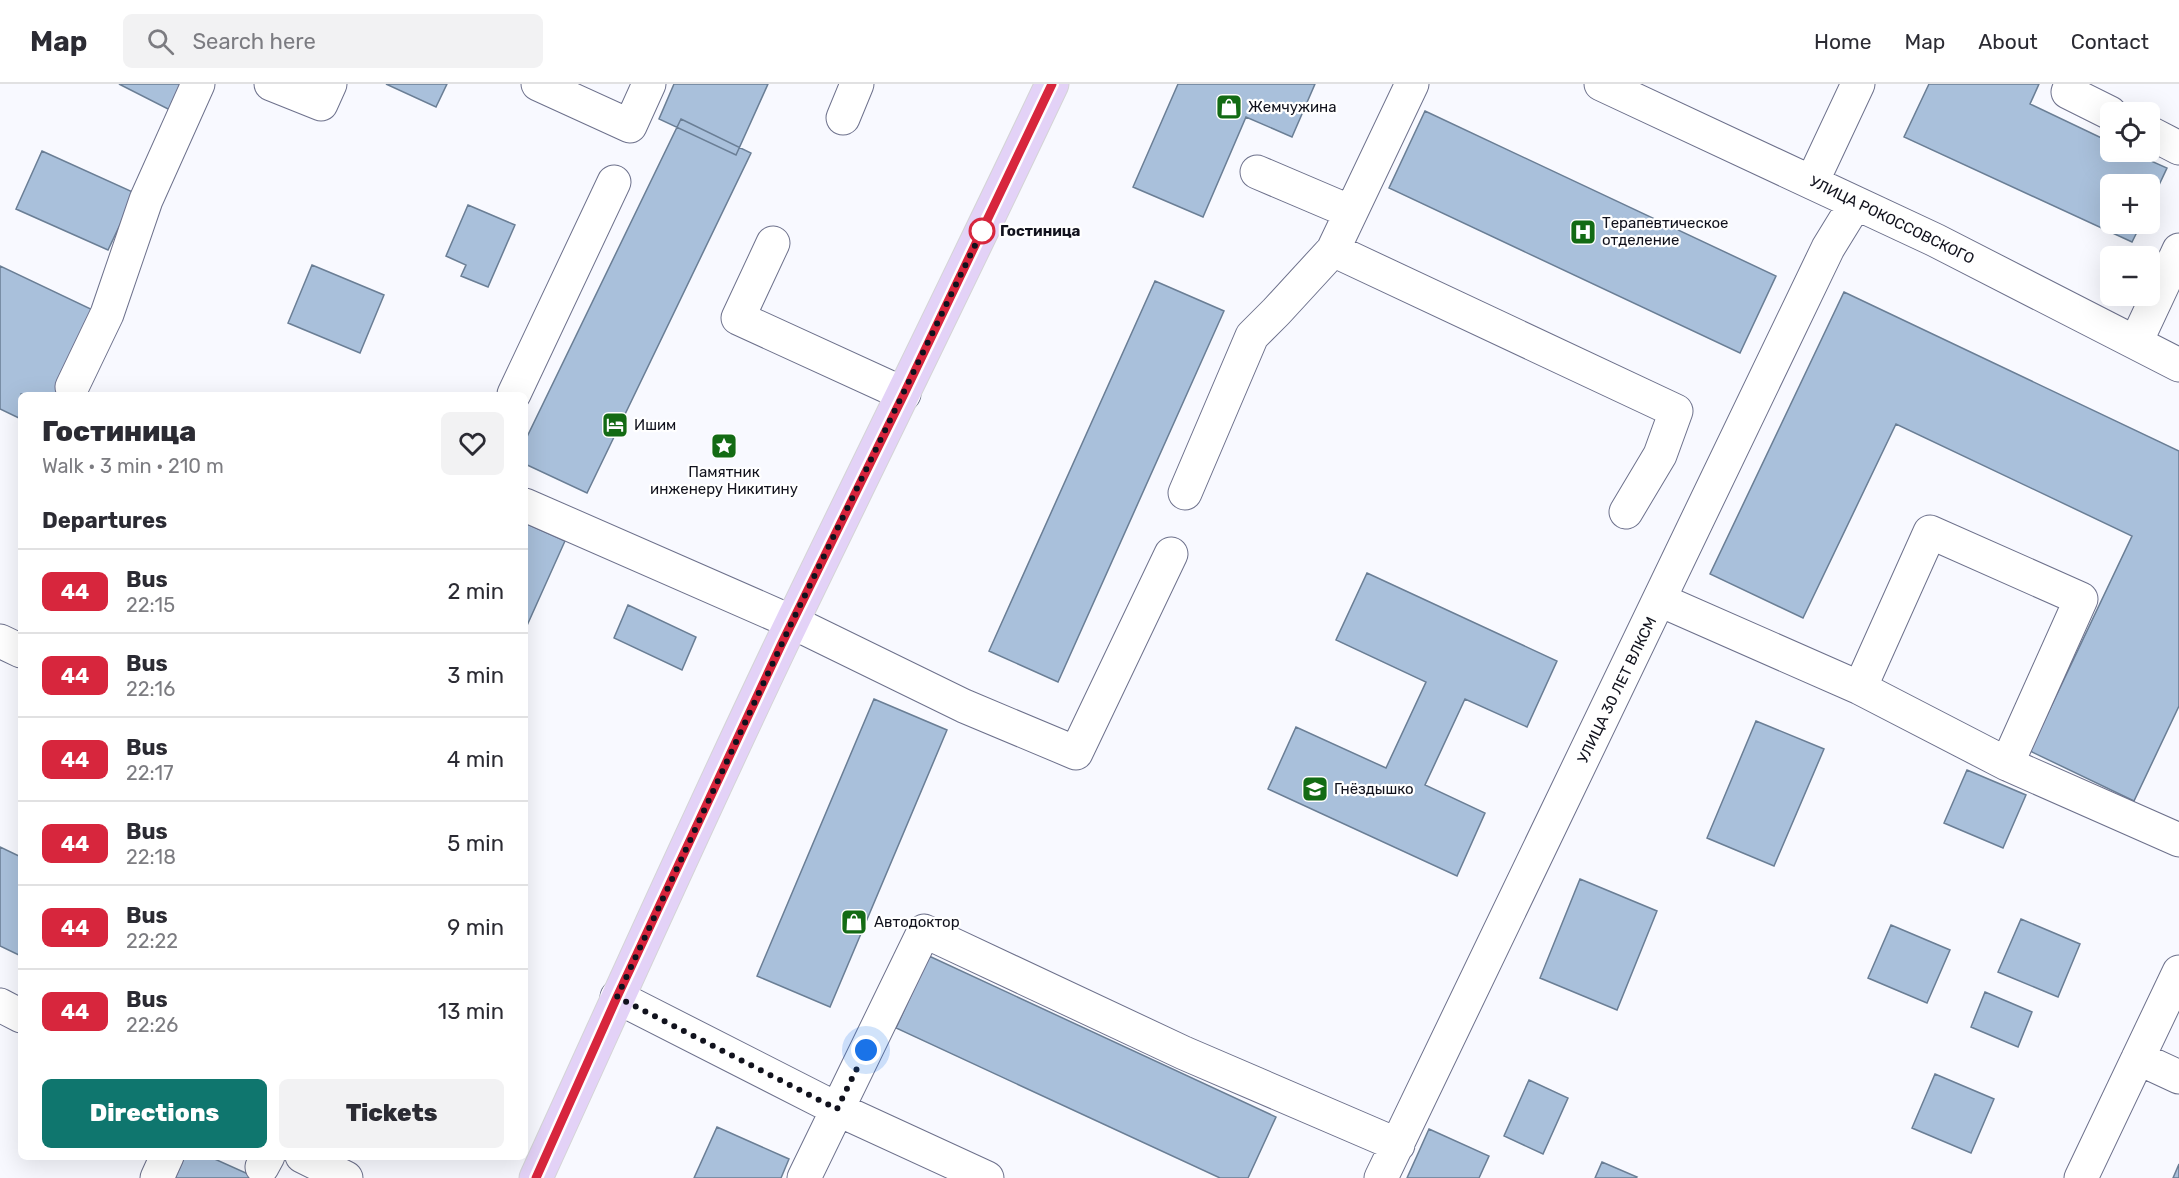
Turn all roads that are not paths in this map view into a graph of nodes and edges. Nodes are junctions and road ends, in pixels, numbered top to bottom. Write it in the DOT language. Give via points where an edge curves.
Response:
graph roads {
  1 [pos="198,84"];
  2 [pos="271,84"];
  3 [pos="330,84"];
  4 [pos="538,84"];
  5 [pos="649,84"];
  6 [pos="857,84"];
  7 [pos="1052,84"];
  8 [pos="1412,84"];
  9 [pos="1601,84"];
  10 [pos="1858,84"];
  11 [pos="2072,84"];
  12 [pos="2100,108"];
  13 [pos="843,118"];
  14 [pos="2160,138"];
  15 [pos="2179,148"];
  16 [pos="1257,172"];
  17 [pos="614,182"];
  18 [pos="1812,182"];
  19 [pos="1855,204"];
  20 [pos="1351,212"];
  21 [pos="773,243"];
  22 [pos="1333,250"];
  23 [pos="2179,250"];
  24 [pos="2136,342"];
  25 [pos="2179,365"];
  26 [pos="72,387"];
  27 [pos="515,392"];
  28 [pos="904,394"];
  29 [pos="1185,493"];
  30 [pos="528,506"];
  31 [pos="1626,512"];
  32 [pos="1171,554"];
  33 [pos="1660,600"];
  34 [pos="792,622"];
  35 [pos="0,641"];
  36 [pos="18,650"];
  37 [pos="1860,688"];
  38 [pos="2007,764"];
  39 [pos="2179,840"];
  40 [pos="2179,972"];
  41 [pos="617,997"];
  42 [pos="0,1005"];
  43 [pos="18,1014"];
  44 [pos="2138,1058"];
  45 [pos="2179,1077"];
  46 [pos="837,1109"];
  47 [pos="1398,1145"];
  48 [pos="165,1160"];
  49 [pos="310,1160"];
  50 [pos="157,1178"];
  51 [pos="346,1178"];
  52 [pos="536,1178"];
  53 [pos="804,1178"];
  54 [pos="987,1178"];
  55 [pos="1381,1178"];
  56 [pos="2081,1178"];
  1 -- 26 [label="street" via="146,200 107,314"];
  2 -- 3 [label="street" via="321,104"];
  4 -- 5 [label="street" via="630,126"];
  6 -- 13 [label="street"];
  7 -- 28 [label="main road"];
  8 -- 20 [label="street"];
  9 -- 18 [label="street, УЛИЦА РОКОССОВСКОГО"];
  10 -- 18 [label="street"];
  11 -- 12 [label="street" via="2068,92"];
  14 -- 15 [label="street"];
  16 -- 20 [label="street"];
  17 -- 27 [label="street"];
  18 -- 19 [label="street, УЛИЦА РОКОССОВСКОГО"];
  19 -- 24 [label="street, УЛИЦА РОКОССОВСКОГО"];
  19 -- 33 [label="street, УЛИЦА 30 ЛЕТ ВЛКСМ" via="1828,248"];
  20 -- 22 [label="street"];
  21 -- 28 [label="street" via="738,318"];
  22 -- 29 [label="street" via="1252,336"];
  22 -- 31 [label="street" via="1676,411 1660,455"];
  23 -- 24 [label="street"];
  24 -- 25 [label="street, УЛИЦА РОКОССОВСКОГО"];
  28 -- 34 [label="main road"];
  30 -- 34 [label="street"];
  32 -- 34 [label="street" via="1076,753 964,706"];
  33 -- 37 [label="street"];
  33 -- 47 [label="street, УЛИЦА 30 ЛЕТ ВЛКСМ"];
  34 -- 41 [label="main road"];
  35 -- 36 [label="street"];
  37 -- 38 [label="street"];
  37 -- 38 [label="street" via="1930,532 2081,599"];
  38 -- 39 [label="street"];
  40 -- 44 [label="street"];
  41 -- 46 [label="street"];
  41 -- 52 [label="main road"];
  42 -- 43 [label="street"];
  44 -- 45 [label="street"];
  44 -- 56 [label="street"];
  46 -- 47 [label="street" via="924,931 1184,1053"];
  46 -- 53 [label="street"];
  46 -- 54 [label="street"];
  47 -- 55 [label="street, УЛИЦА 30 ЛЕТ ВЛКСМ"];
  48 -- 50 [label="street"];
  49 -- 51 [label="street"];
}
